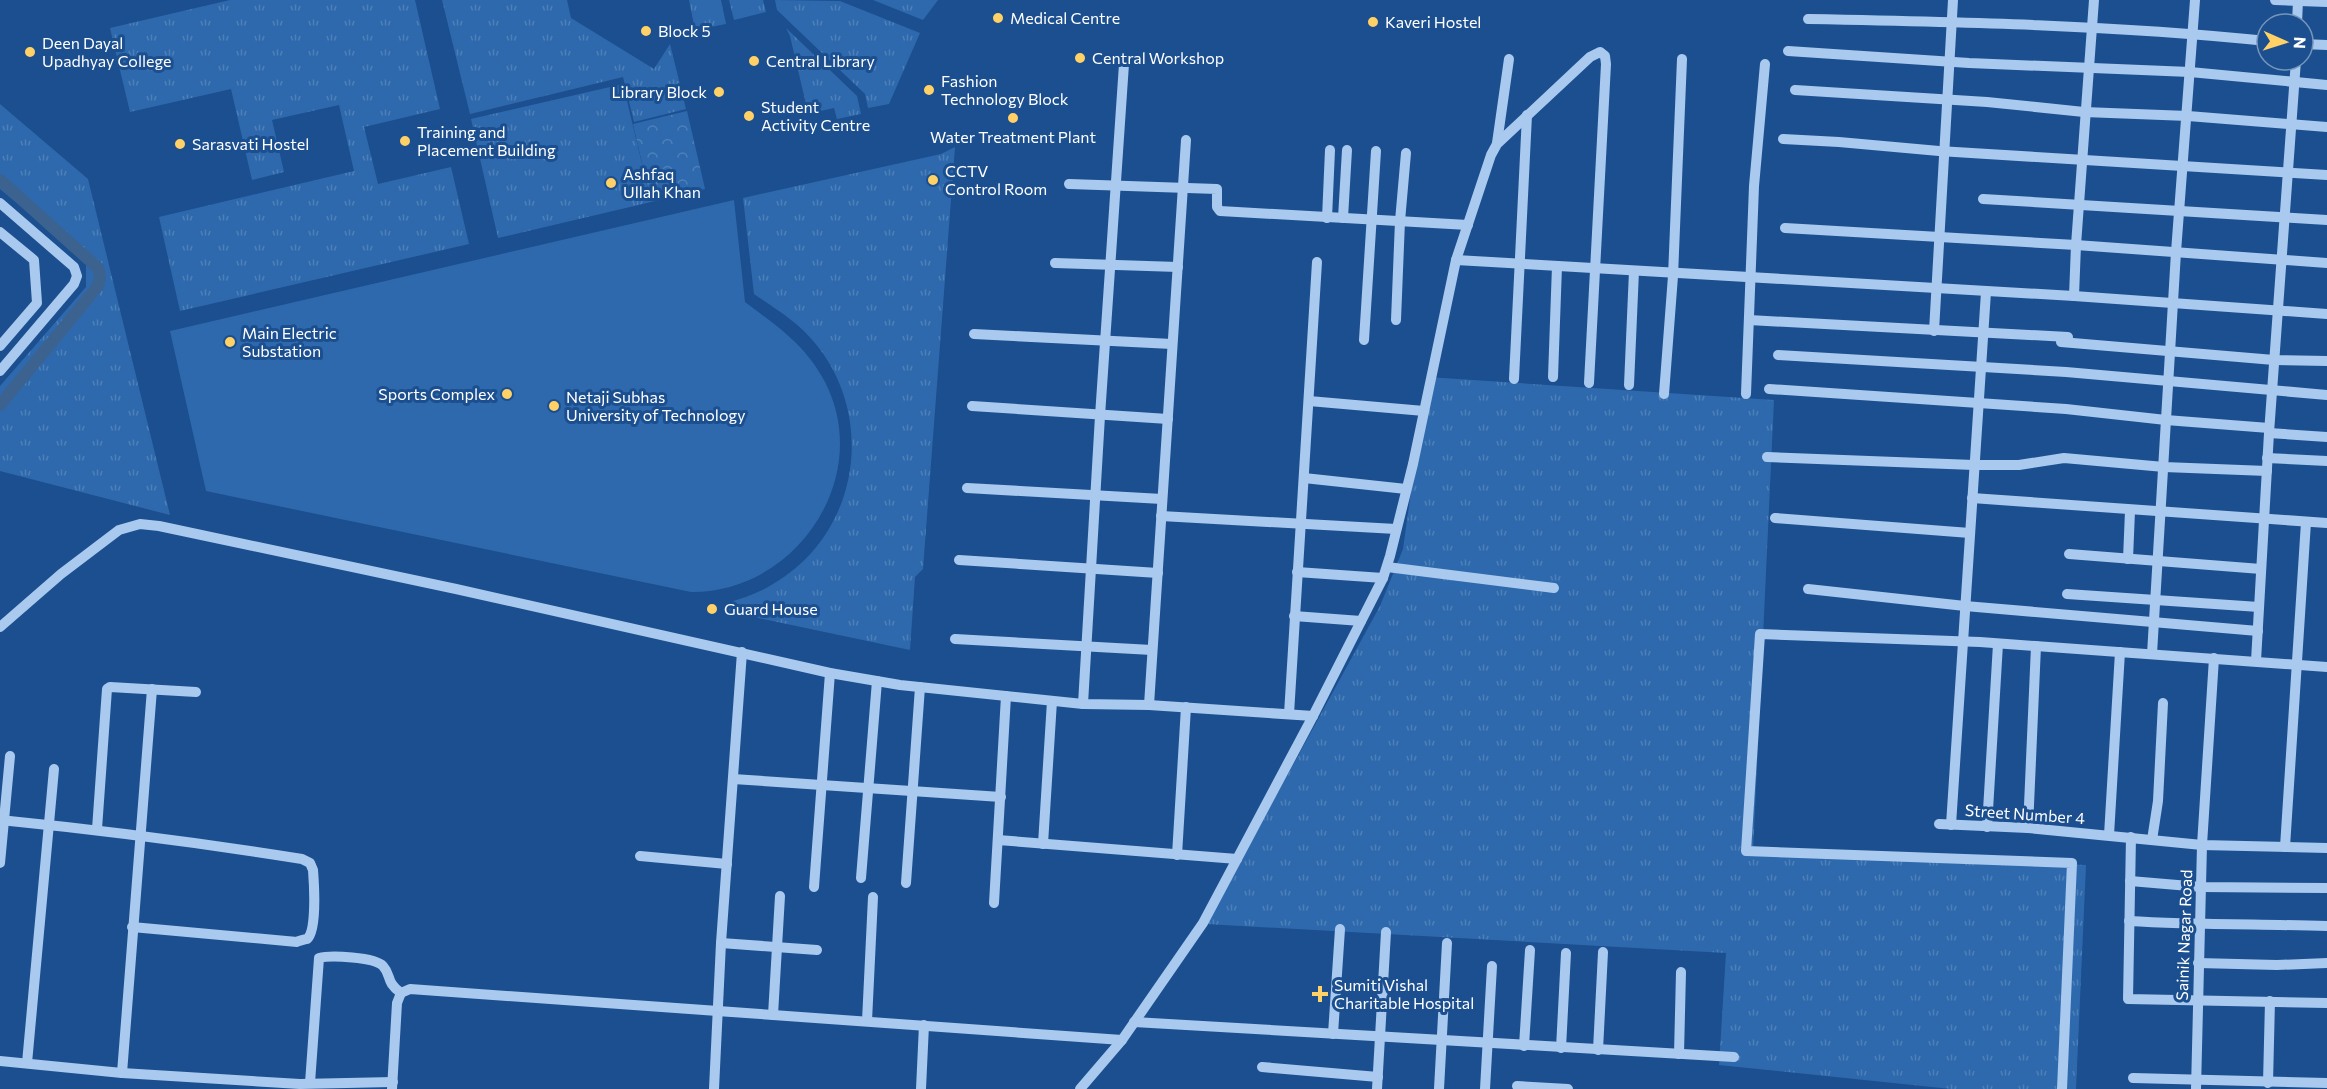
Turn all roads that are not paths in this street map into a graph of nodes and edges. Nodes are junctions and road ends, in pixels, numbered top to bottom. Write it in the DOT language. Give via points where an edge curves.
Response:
graph roads {
  1 [pos="1953,0"];
  2 [pos="2094,0"];
  3 [pos="2196,0"];
  4 [pos="2275,0"];
  5 [pos="2298,1"];
  6 [pos="2327,2"];
  7 [pos="1808,19"];
  8 [pos="1951,21"];
  9 [pos="2092,29"];
  10 [pos="2193,33"];
  11 [pos="2255,39"];
  12 [pos="1788,51"];
  13 [pos="1509,59"];
  14 [pos="1682,59"];
  15 [pos="1948,62"];
  16 [pos="1124,64"];
  17 [pos="1765,64"];
  18 [pos="2089,68"];
  19 [pos="2190,72"];
  20 [pos="2295,72"];
  21 [pos="2295,83"];
  22 [pos="2327,85"];
  23 [pos="1795,90"];
  24 [pos="1948,100"];
  25 [pos="2086,112"];
  26 [pos="1527,115"];
  27 [pos="2188,116"];
  28 [pos="2292,125"];
  29 [pos="2327,127"];
  30 [pos="1783,139"];
  31 [pos="1186,140"];
  32 [pos="1497,144"];
  33 [pos="1330,150"];
  34 [pos="1347,150"];
  35 [pos="1377,151"];
  36 [pos="1944,152"];
  37 [pos="1406,153"];
  38 [pos="2084,160"];
  39 [pos="2184,166"];
  40 [pos="2289,172"];
  41 [pos="2327,175"];
  42 [pos="1069,184"];
  43 [pos="1117,186"];
  44 [pos="1183,188"];
  45 [pos="1983,199"];
  46 [pos="0,203"];
  47 [pos="2080,206"];
  48 [pos="2180,212"];
  49 [pos="1327,218"];
  50 [pos="1343,219"];
  51 [pos="2285,219"];
  52 [pos="1372,220"];
  53 [pos="2327,220"];
  54 [pos="1400,221"];
  55 [pos="1468,225"];
  56 [pos="1785,228"];
  57 [pos="0,232"];
  58 [pos="1938,237"];
  59 [pos="2076,245"];
  60 [pos="2176,252"];
  61 [pos="1456,260"];
  62 [pos="2282,260"];
  63 [pos="1317,262"];
  64 [pos="1055,263"];
  65 [pos="2327,263"];
  66 [pos="1520,264"];
  67 [pos="1111,265"];
  68 [pos="1557,266"];
  69 [pos="1178,267"];
  70 [pos="1597,269"];
  71 [pos="1634,271"];
  72 [pos="1673,274"];
  73 [pos="1749,278"];
  74 [pos="1935,289"];
  75 [pos="1986,292"];
  76 [pos="2074,297"];
  77 [pos="2173,303"];
  78 [pos="2278,311"];
  79 [pos="2327,314"];
  80 [pos="1396,320"];
  81 [pos="1749,320"];
  82 [pos="1934,331"];
  83 [pos="974,334"];
  84 [pos="1983,334"];
  85 [pos="1364,340"];
  86 [pos="1105,341"];
  87 [pos="1172,344"];
  88 [pos="0,346"];
  89 [pos="2171,350"];
  90 [pos="1778,355"];
  91 [pos="2274,360"];
  92 [pos="2327,361"];
  93 [pos="1981,366"];
  94 [pos="0,371"];
  95 [pos="1553,377"];
  96 [pos="1514,379"];
  97 [pos="2169,381"];
  98 [pos="1589,383"];
  99 [pos="1629,385"];
  100 [pos="1769,388"];
  101 [pos="2272,392"];
  102 [pos="1664,394"];
  103 [pos="1746,394"];
  104 [pos="2327,395"];
  105 [pos="1309,401"];
  106 [pos="1979,404"];
  107 [pos="972,406"];
  108 [pos="1424,411"];
  109 [pos="1100,416"];
  110 [pos="1168,419"];
  111 [pos="2166,420"];
  112 [pos="2269,430"];
  113 [pos="2327,437"];
  114 [pos="1767,457"];
  115 [pos="2267,458"];
  116 [pos="2327,460"];
  117 [pos="1974,465"];
  118 [pos="2164,467"];
  119 [pos="2267,471"];
  120 [pos="1304,478"];
  121 [pos="967,488"];
  122 [pos="1406,489"];
  123 [pos="1095,495"];
  124 [pos="1972,498"];
  125 [pos="1162,499"];
  126 [pos="2130,511"];
  127 [pos="2161,513"];
  128 [pos="1161,516"];
  129 [pos="1775,519"];
  130 [pos="2264,520"];
  131 [pos="2306,522"];
  132 [pos="2327,523"];
  133 [pos="1300,524"];
  134 [pos="1396,529"];
  135 [pos="1970,533"];
  136 [pos="2069,554"];
  137 [pos="2128,559"];
  138 [pos="959,560"];
  139 [pos="2157,560"];
  140 [pos="1387,567"];
  141 [pos="1091,568"];
  142 [pos="2261,568"];
  143 [pos="1297,572"];
  144 [pos="1158,573"];
  145 [pos="1383,578"];
  146 [pos="1554,588"];
  147 [pos="1808,589"];
  148 [pos="2067,594"];
  149 [pos="2154,601"];
  150 [pos="1965,606"];
  151 [pos="2259,607"];
  152 [pos="1294,616"];
  153 [pos="1361,621"];
  154 [pos="2154,622"];
  155 [pos="0,627"];
  156 [pos="2258,631"];
  157 [pos="955,639"];
  158 [pos="1963,642"];
  159 [pos="1998,644"];
  160 [pos="1086,646"];
  161 [pos="2036,646"];
  162 [pos="1152,650"];
  163 [pos="742,652"];
  164 [pos="2120,652"];
  165 [pos="2152,654"];
  166 [pos="2214,658"];
  167 [pos="2256,661"];
  168 [pos="2295,664"];
  169 [pos="2327,667"];
  170 [pos="830,673"];
  171 [pos="877,681"];
  172 [pos="920,687"];
  173 [pos="152,689"];
  174 [pos="196,692"];
  175 [pos="1006,696"];
  176 [pos="1052,701"];
  177 [pos="2163,703"];
  178 [pos="1083,704"];
  179 [pos="1149,705"];
  180 [pos="1185,707"];
  181 [pos="1289,714"];
  182 [pos="1313,716"];
  183 [pos="10,756"];
  184 [pos="54,769"];
  185 [pos="733,779"];
  186 [pos="822,785"];
  187 [pos="867,788"];
  188 [pos="912,792"];
  189 [pos="1001,797"];
  190 [pos="2,820"];
  191 [pos="49,824"];
  192 [pos="1939,824"];
  193 [pos="1951,825"];
  194 [pos="1987,827"];
  195 [pos="2028,828"];
  196 [pos="97,829"];
  197 [pos="141,834"];
  198 [pos="2109,835"];
  199 [pos="2131,837"];
  200 [pos="998,840"];
  201 [pos="2152,840"];
  202 [pos="1043,844"];
  203 [pos="2202,845"];
  204 [pos="2285,847"];
  205 [pos="2327,848"];
  206 [pos="1177,855"];
  207 [pos="639,856"];
  208 [pos="1237,860"];
  209 [pos="0,864"];
  210 [pos="727,864"];
  211 [pos="861,878"];
  212 [pos="2130,880"];
  213 [pos="906,883"];
  214 [pos="814,887"];
  215 [pos="2201,887"];
  216 [pos="2327,888"];
  217 [pos="780,896"];
  218 [pos="873,897"];
  219 [pos="994,903"];
  220 [pos="2129,921"];
  221 [pos="2200,925"];
  222 [pos="2327,926"];
  223 [pos="132,927"];
  224 [pos="1340,929"];
  225 [pos="1386,932"];
  226 [pos="721,943"];
  227 [pos="1447,943"];
  228 [pos="777,946"];
  229 [pos="817,950"];
  230 [pos="1530,950"];
  231 [pos="1603,952"];
  232 [pos="1566,953"];
  233 [pos="2198,963"];
  234 [pos="2327,963"];
  235 [pos="1492,966"];
  236 [pos="1681,972"];
  237 [pos="400,993"];
  238 [pos="2197,999"];
  239 [pos="2270,1002"];
  240 [pos="2327,1003"];
  241 [pos="717,1013"];
  242 [pos="773,1015"];
  243 [pos="867,1021"];
  244 [pos="1134,1022"];
  245 [pos="924,1025"];
  246 [pos="1333,1034"];
  247 [pos="1380,1035"];
  248 [pos="1122,1040"];
  249 [pos="1441,1040"];
  250 [pos="1486,1044"];
  251 [pos="1524,1046"];
  252 [pos="1561,1048"];
  253 [pos="1598,1050"];
  254 [pos="1679,1054"];
  255 [pos="1734,1057"];
  256 [pos="0,1061"];
  257 [pos="27,1064"];
  258 [pos="1262,1067"];
  259 [pos="123,1073"];
  260 [pos="1378,1077"];
  261 [pos="2133,1078"];
  262 [pos="2268,1083"];
  263 [pos="2327,1083"];
  264 [pos="303,1085"];
  265 [pos="393,1085"];
  266 [pos="2196,1085"];
  267 [pos="1517,1086"];
  268 [pos="714,1089"];
  269 [pos="921,1089"];
  270 [pos="1080,1089"];
  271 [pos="1377,1089"];
  272 [pos="1439,1089"];
  273 [pos="1485,1089"];
  274 [pos="1568,1089"];
  275 [pos="2062,1089"];
  1 -- 8 [label="street"];
  2 -- 9 [label="street"];
  3 -- 10 [label="street"];
  4 -- 5 [label="street"];
  5 -- 6 [label="street"];
  7 -- 8 [label="street"];
  8 -- 9 [label="street"];
  8 -- 15 [label="street"];
  9 -- 10 [label="street"];
  9 -- 18 [label="street"];
  10 -- 11 [label="street"];
  10 -- 19 [label="street"];
  12 -- 15 [label="street"];
  13 -- 32 [label="street"];
  14 -- 72 [label="street"];
  15 -- 18 [label="street"];
  15 -- 24 [label="street"];
  16 -- 43 [label="street"];
  17 -- 73 [label="street"];
  18 -- 19 [label="street"];
  18 -- 25 [label="street"];
  19 -- 21 [label="street"];
  19 -- 27 [label="street"];
  20 -- 21 [label="street"];
  21 -- 22 [label="street"];
  21 -- 28 [label="street"];
  23 -- 24 [label="street"];
  24 -- 25 [label="street"];
  24 -- 36 [label="street"];
  25 -- 27 [label="street"];
  25 -- 38 [label="street"];
  26 -- 32 [label="street"];
  26 -- 66 [label="street"];
  26 -- 70 [label="street" via="1590,57 1604,53"];
  27 -- 28 [label="street"];
  27 -- 39 [label="street"];
  28 -- 29 [label="street"];
  28 -- 40 [label="street"];
  30 -- 36 [label="street"];
  31 -- 44 [label="street"];
  32 -- 55 [label="street"];
  33 -- 49 [label="street"];
  34 -- 50 [label="street"];
  35 -- 52 [label="street"];
  36 -- 38 [label="street"];
  36 -- 58 [label="street"];
  37 -- 54 [label="street"];
  38 -- 39 [label="street"];
  38 -- 47 [label="street"];
  39 -- 40 [label="street"];
  39 -- 48 [label="street"];
  40 -- 41 [label="street"];
  40 -- 51 [label="street"];
  42 -- 43 [label="street"];
  43 -- 44 [label="street"];
  43 -- 67 [label="street"];
  44 -- 49 [label="street" via="1218,189 1220,211"];
  44 -- 69 [label="street"];
  45 -- 47 [label="street"];
  46 -- 94 [label="street" via="74,267 76,276 74,284"];
  47 -- 48 [label="street"];
  47 -- 59 [label="street"];
  48 -- 51 [label="street"];
  48 -- 60 [label="street"];
  49 -- 50 [label="street"];
  50 -- 52 [label="street"];
  51 -- 53 [label="street"];
  51 -- 62 [label="street"];
  52 -- 54 [label="street"];
  52 -- 85 [label="street"];
  54 -- 55 [label="street"];
  54 -- 80 [label="street"];
  55 -- 61 [label="street"];
  56 -- 58 [label="street"];
  57 -- 88 [label="street" via="34,260 37,303"];
  58 -- 59 [label="street"];
  58 -- 74 [label="street"];
  59 -- 60 [label="street"];
  59 -- 76 [label="street"];
  60 -- 62 [label="street"];
  60 -- 77 [label="street"];
  61 -- 66 [label="street"];
  61 -- 108 [label="street"];
  62 -- 65 [label="street"];
  62 -- 78 [label="street"];
  63 -- 105 [label="street"];
  64 -- 67 [label="street"];
  66 -- 68 [label="street"];
  66 -- 96 [label="street"];
  67 -- 69 [label="street"];
  67 -- 86 [label="street"];
  68 -- 70 [label="street"];
  68 -- 95 [label="street"];
  69 -- 87 [label="street"];
  70 -- 71 [label="street"];
  70 -- 98 [label="street"];
  71 -- 72 [label="street"];
  71 -- 99 [label="street"];
  72 -- 73 [label="street"];
  72 -- 102 [label="street"];
  73 -- 74 [label="street"];
  73 -- 81 [label="street"];
  74 -- 75 [label="street"];
  74 -- 82 [label="street"];
  75 -- 76 [label="street"];
  75 -- 84 [label="street"];
  76 -- 77 [label="street"];
  77 -- 78 [label="street"];
  77 -- 89 [label="street"];
  78 -- 79 [label="street"];
  78 -- 91 [label="street"];
  81 -- 82 [label="street"];
  81 -- 103 [label="street"];
  82 -- 84 [label="street"];
  83 -- 86 [label="street"];
  84 -- 89 [label="street"];
  84 -- 93 [label="street"];
  86 -- 87 [label="street"];
  86 -- 109 [label="street"];
  87 -- 110 [label="street"];
  89 -- 91 [label="street"];
  89 -- 97 [label="street"];
  90 -- 93 [label="street"];
  91 -- 92 [label="street"];
  91 -- 101 [label="street"];
  93 -- 97 [label="street"];
  93 -- 106 [label="street"];
  97 -- 101 [label="street"];
  97 -- 111 [label="street"];
  100 -- 106 [label="street"];
  101 -- 104 [label="street"];
  101 -- 112 [label="street"];
  105 -- 108 [label="street"];
  105 -- 120 [label="street"];
  106 -- 111 [label="street"];
  106 -- 117 [label="street"];
  107 -- 109 [label="street"];
  108 -- 122 [label="street"];
  109 -- 110 [label="street"];
  109 -- 123 [label="street"];
  110 -- 125 [label="street"];
  111 -- 112 [label="street"];
  111 -- 118 [label="street"];
  112 -- 113 [label="street"];
  112 -- 115 [label="street"];
  114 -- 117 [label="street"];
  115 -- 116 [label="street"];
  115 -- 119 [label="street"];
  117 -- 118 [label="street" via="2019,465 2064,458"];
  117 -- 124 [label="street"];
  118 -- 119 [label="street"];
  118 -- 127 [label="street"];
  119 -- 130 [label="street"];
  120 -- 122 [label="street"];
  120 -- 133 [label="street"];
  121 -- 123 [label="street"];
  122 -- 134 [label="street"];
  123 -- 125 [label="street"];
  123 -- 141 [label="street"];
  124 -- 126 [label="street"];
  124 -- 135 [label="street"];
  125 -- 128 [label="street"];
  126 -- 127 [label="street"];
  126 -- 137 [label="street"];
  127 -- 130 [label="street"];
  127 -- 139 [label="street"];
  128 -- 133 [label="street"];
  128 -- 144 [label="street"];
  129 -- 135 [label="street"];
  130 -- 131 [label="street"];
  130 -- 142 [label="street"];
  131 -- 132 [label="street"];
  131 -- 168 [label="street"];
  133 -- 134 [label="street"];
  133 -- 143 [label="street"];
  134 -- 140 [label="street"];
  135 -- 150 [label="street"];
  136 -- 137 [label="street"];
  137 -- 139 [label="street"];
  138 -- 141 [label="street"];
  139 -- 142 [label="street"];
  139 -- 149 [label="street"];
  140 -- 145 [label="street"];
  140 -- 146 [label="street"];
  141 -- 144 [label="street"];
  141 -- 160 [label="street"];
  142 -- 151 [label="street"];
  143 -- 145 [label="street"];
  143 -- 152 [label="street"];
  144 -- 162 [label="street"];
  145 -- 153 [label="street"];
  147 -- 150 [label="street"];
  148 -- 149 [label="street"];
  149 -- 151 [label="street"];
  149 -- 154 [label="street"];
  150 -- 154 [label="street"];
  150 -- 158 [label="street"];
  151 -- 156 [label="street"];
  152 -- 153 [label="street"];
  152 -- 181 [label="street"];
  153 -- 182 [label="street"];
  154 -- 156 [label="street"];
  154 -- 165 [label="street"];
  155 -- 163 [label="street" via="119,530 140,524"];
  156 -- 167 [label="street"];
  157 -- 160 [label="street"];
  158 -- 159 [label="street"];
  158 -- 193 [label="street"];
  158 -- 275 [label="street" via="1760,634 1746,851 2072,863"];
  159 -- 161 [label="street"];
  159 -- 194 [label="street"];
  160 -- 162 [label="street"];
  160 -- 178 [label="street"];
  161 -- 164 [label="street"];
  161 -- 195 [label="street"];
  162 -- 179 [label="street"];
  163 -- 170 [label="street"];
  163 -- 185 [label="street"];
  164 -- 165 [label="street"];
  164 -- 198 [label="street"];
  165 -- 166 [label="street"];
  166 -- 167 [label="street"];
  166 -- 203 [label="street, Sainik Nagar Road"];
  167 -- 168 [label="street"];
  168 -- 169 [label="street"];
  168 -- 204 [label="street"];
  170 -- 171 [label="street"];
  170 -- 186 [label="street"];
  171 -- 172 [label="street"];
  171 -- 187 [label="street"];
  172 -- 175 [label="street"];
  172 -- 188 [label="street"];
  173 -- 174 [label="street"];
  173 -- 196 [label="street" via="110,687 105,694"];
  173 -- 197 [label="street"];
  175 -- 176 [label="street"];
  175 -- 189 [label="street"];
  176 -- 178 [label="street"];
  176 -- 202 [label="street"];
  177 -- 201 [label="street"];
  178 -- 179 [label="street"];
  179 -- 180 [label="street"];
  180 -- 181 [label="street"];
  180 -- 206 [label="street"];
  181 -- 182 [label="street"];
  182 -- 208 [label="street"];
  183 -- 190 [label="street"];
  184 -- 191 [label="street"];
  185 -- 186 [label="street"];
  185 -- 210 [label="street"];
  186 -- 187 [label="street"];
  186 -- 214 [label="street"];
  187 -- 188 [label="street"];
  187 -- 211 [label="street"];
  188 -- 189 [label="street"];
  188 -- 213 [label="street"];
  189 -- 200 [label="street"];
  190 -- 191 [label="street"];
  190 -- 209 [label="street"];
  191 -- 196 [label="street"];
  191 -- 257 [label="street"];
  192 -- 193 [label="street, Street Number 4"];
  193 -- 194 [label="street, Street Number 4"];
  194 -- 195 [label="street, Street Number 4"];
  195 -- 198 [label="street, Street Number 4"];
  196 -- 197 [label="street"];
  197 -- 223 [label="street"];
  197 -- 223 [label="street" via="310,863 313,923 306,939 297,942"];
  198 -- 199 [label="street, Street Number 4"];
  199 -- 201 [label="street, Street Number 4"];
  199 -- 212 [label="street"];
  200 -- 202 [label="street"];
  200 -- 219 [label="street"];
  201 -- 203 [label="street, Street Number 4"];
  202 -- 206 [label="street"];
  203 -- 204 [label="street, Street Number 4"];
  203 -- 215 [label="street, Sainik Nagar Road"];
  204 -- 205 [label="street, Street Number 4"];
  206 -- 208 [label="street"];
  207 -- 210 [label="street"];
  208 -- 244 [label="street" via="1203,923"];
  210 -- 226 [label="street"];
  212 -- 215 [label="street"];
  212 -- 220 [label="street"];
  215 -- 216 [label="street"];
  215 -- 221 [label="street, Sainik Nagar Road"];
  217 -- 228 [label="street"];
  218 -- 243 [label="street"];
  220 -- 221 [label="street"];
  220 -- 238 [label="street" via="2128,999"];
  221 -- 222 [label="street"];
  221 -- 233 [label="street, Sainik Nagar Road"];
  223 -- 259 [label="street"];
  224 -- 246 [label="street"];
  225 -- 247 [label="street"];
  226 -- 228 [label="street"];
  226 -- 241 [label="street"];
  227 -- 249 [label="street"];
  228 -- 229 [label="street"];
  228 -- 242 [label="street"];
  230 -- 251 [label="street"];
  231 -- 253 [label="street"];
  232 -- 252 [label="street"];
  233 -- 234 [label="street"];
  233 -- 238 [label="street, Sainik Nagar Road"];
  235 -- 250 [label="street"];
  236 -- 254 [label="street"];
  237 -- 241 [label="street" via="410,989"];
  237 -- 264 [label="street" via="390,985 383,966 374,960 319,958"];
  237 -- 265 [label="street"];
  238 -- 239 [label="street"];
  238 -- 266 [label="street, Sainik Nagar Road"];
  239 -- 240 [label="street"];
  239 -- 262 [label="street"];
  241 -- 242 [label="street"];
  241 -- 268 [label="street"];
  242 -- 243 [label="street"];
  243 -- 245 [label="street"];
  244 -- 246 [label="street"];
  244 -- 248 [label="street"];
  245 -- 248 [label="street"];
  245 -- 269 [label="street"];
  246 -- 247 [label="street"];
  247 -- 249 [label="street"];
  247 -- 260 [label="street"];
  248 -- 270 [label="street"];
  249 -- 250 [label="street"];
  249 -- 272 [label="street"];
  250 -- 251 [label="street"];
  250 -- 273 [label="street"];
  251 -- 252 [label="street"];
  252 -- 253 [label="street"];
  253 -- 254 [label="street"];
  254 -- 255 [label="street"];
  256 -- 257 [label="street"];
  257 -- 259 [label="street"];
  258 -- 260 [label="street"];
  259 -- 264 [label="street"];
  260 -- 271 [label="street"];
  261 -- 266 [label="street"];
  262 -- 263 [label="street"];
  262 -- 266 [label="street"];
  264 -- 265 [label="street"];
  267 -- 274 [label="street"];
}
